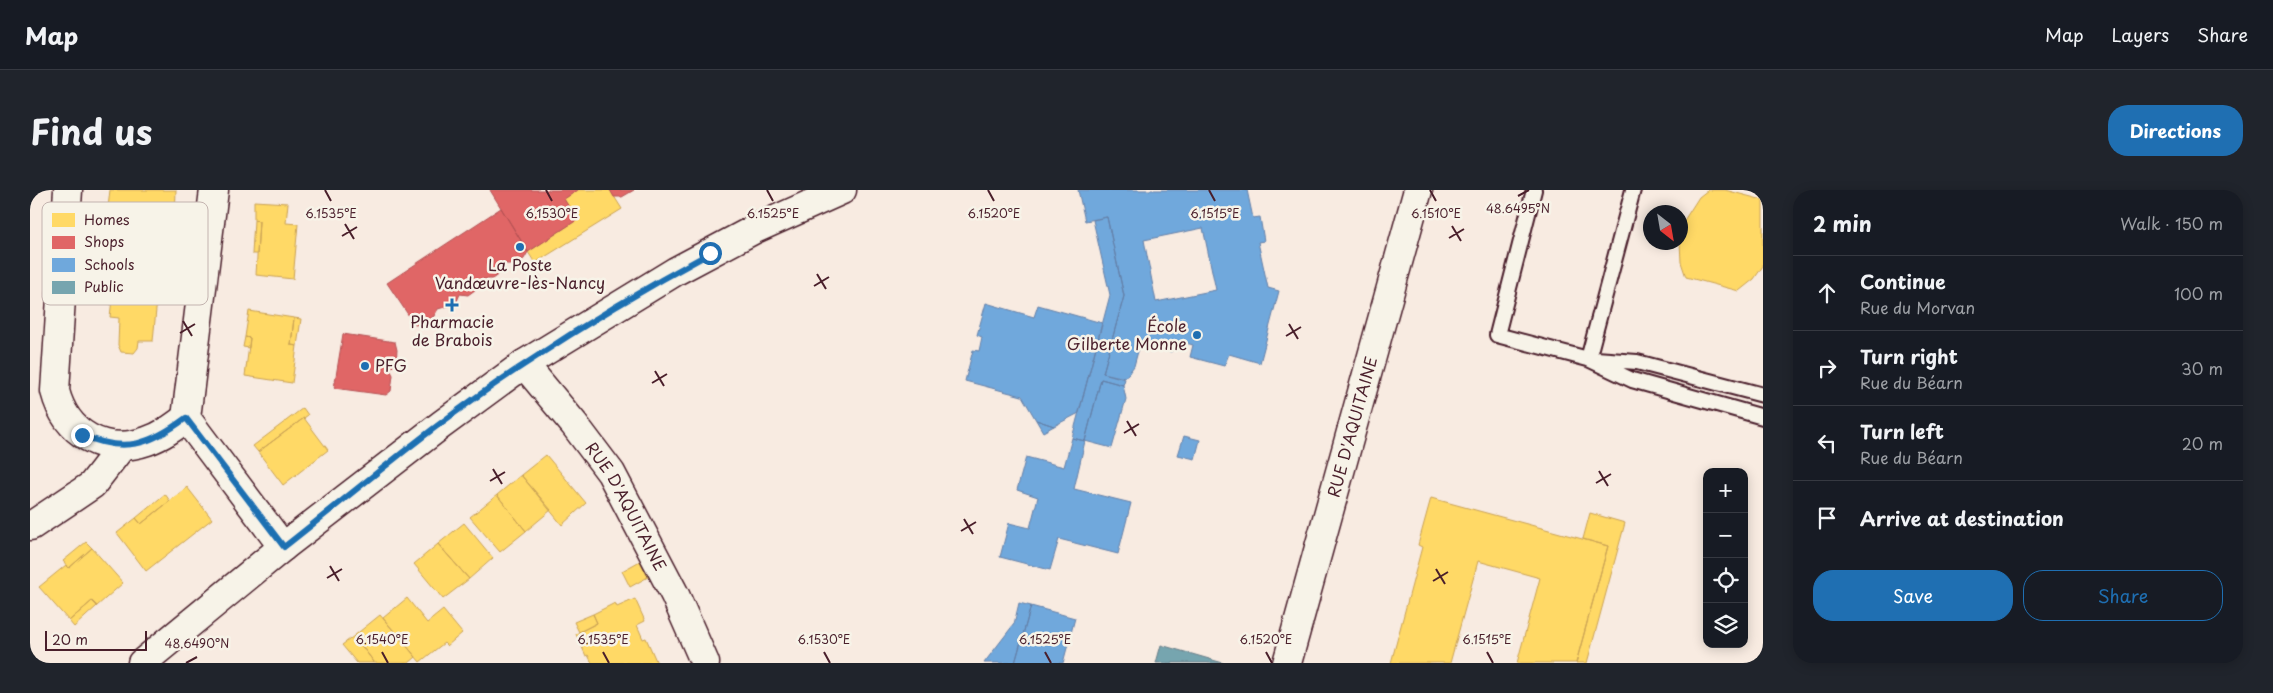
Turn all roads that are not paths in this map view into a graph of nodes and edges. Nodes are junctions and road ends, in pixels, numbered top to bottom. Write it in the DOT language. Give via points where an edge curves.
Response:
graph roads {
  1 [pos="214,190"];
  2 [pos="842,190"];
  3 [pos="1418,190"];
  4 [pos="1534,190"];
  5 [pos="1634,190"];
  6 [pos="208,239"];
  7 [pos="61,305"];
  8 [pos="200,305"];
  9 [pos="1588,359"];
  10 [pos="524,364"];
  11 [pos="1763,395"];
  12 [pos="1763,417"];
  13 [pos="186,418"];
  14 [pos="122,446"];
  15 [pos="31,526"];
  16 [pos="284,547"];
  17 [pos="142,663"];
  18 [pos="704,663"];
  19 [pos="1287,663"];
  1 -- 6 [label="street"];
  2 -- 10 [label="street" via="755,229 676,271"];
  3 -- 19 [label="street, RUE D'AQUITAINE"];
  4 -- 9 [label="lane" via="1497,335"];
  5 -- 9 [label="lane"];
  7 -- 14 [label="street" via="55,391 60,408 82,435 98,442"];
  8 -- 13 [label="street"];
  9 -- 11 [label="lane" via="1637,362"];
  9 -- 12 [label="lane" via="1632,380"];
  10 -- 16 [label="street"];
  10 -- 18 [label="street, RUE D'AQUITAINE" via="611,473 662,570"];
  13 -- 14 [label="street" via="147,441"];
  13 -- 16 [label="street"];
  14 -- 15 [label="street" via="92,485"];
  16 -- 17 [label="street"];
}
